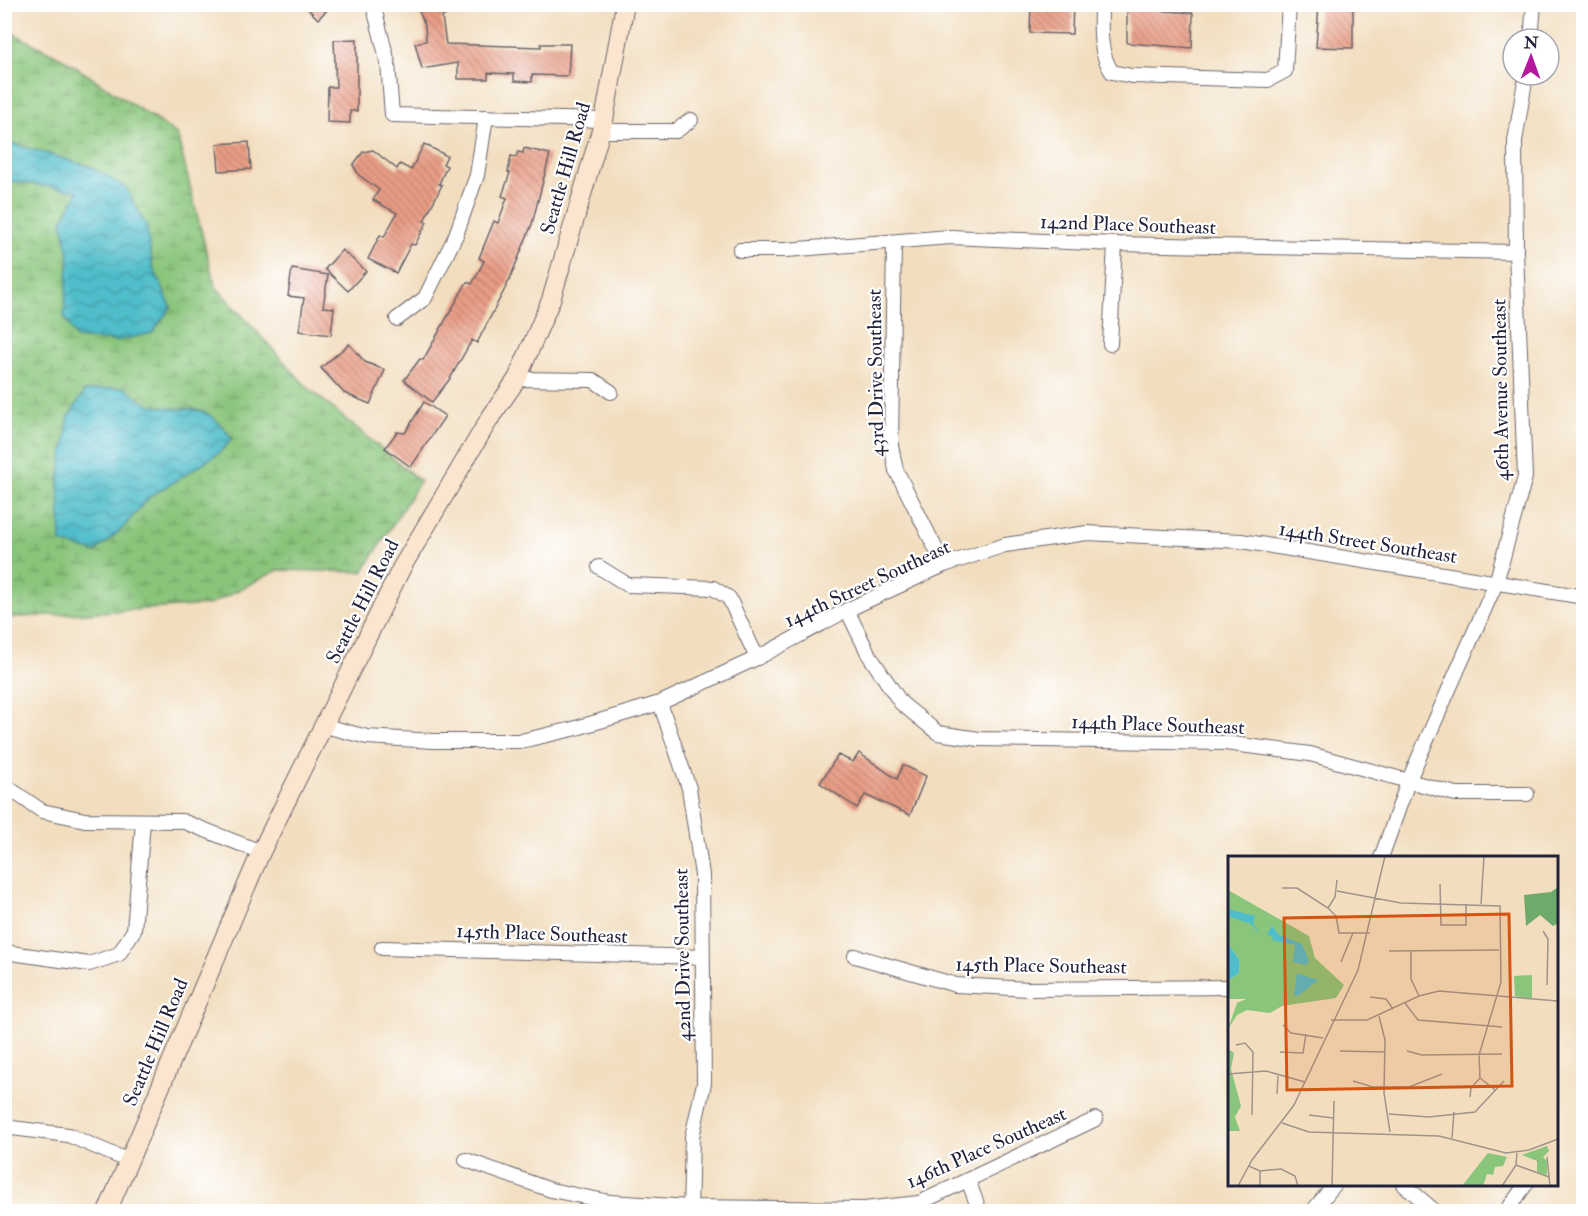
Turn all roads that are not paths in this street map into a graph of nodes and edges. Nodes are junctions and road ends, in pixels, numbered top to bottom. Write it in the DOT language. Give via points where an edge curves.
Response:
graph roads {
  1 [pos="373,4"];
  2 [pos="625,4"];
  3 [pos="1101,4"];
  4 [pos="1289,4"];
  5 [pos="1534,4"];
  6 [pos="1532,27"];
  7 [pos="1524,87"];
  8 [pos="486,117"];
  9 [pos="691,120"];
  10 [pos="603,126"];
  11 [pos="894,242"];
  12 [pos="1115,244"];
  13 [pos="740,250"];
  14 [pos="1516,252"];
  15 [pos="397,319"];
  16 [pos="1110,344"];
  17 [pos="518,379"];
  18 [pos="611,392"];
  19 [pos="944,565"];
  20 [pos="599,567"];
  21 [pos="1496,583"];
  22 [pos="1584,597"];
  23 [pos="847,610"];
  24 [pos="757,658"];
  25 [pos="660,703"];
  26 [pos="325,726"];
  27 [pos="1408,782"];
  28 [pos="4,785"];
  29 [pos="1527,794"];
  30 [pos="143,822"];
  31 [pos="261,852"];
  32 [pos="1382,856"];
  33 [pos="382,948"];
  34 [pos="4,952"];
  35 [pos="855,956"];
  36 [pos="701,957"];
  37 [pos="1228,987"];
  38 [pos="1096,1119"];
  39 [pos="4,1127"];
  40 [pos="466,1160"];
  41 [pos="129,1161"];
  42 [pos="968,1180"];
  43 [pos="1334,1186"];
  44 [pos="1404,1186"];
  45 [pos="1525,1186"];
  46 [pos="690,1209"];
  47 [pos="107,1212"];
  48 [pos="980,1212"];
  49 [pos="1311,1212"];
  50 [pos="1436,1212"];
  51 [pos="1506,1212"];
  1 -- 8 [label="street" via="388,63 392,115"];
  2 -- 10 [label="main road, Seattle Hill Road"];
  3 -- 4 [label="street" via="1100,42 1112,72 1268,80 1285,71"];
  5 -- 6 [label="street"];
  7 -- 14 [label="street, 46th Avenue Southeast" via="1515,141"];
  8 -- 10 [label="street"];
  8 -- 15 [label="street" via="477,175 456,235 425,298"];
  9 -- 10 [label="street" via="676,131"];
  10 -- 17 [label="main road, Seattle Hill Road" via="551,300"];
  11 -- 12 [label="street, 142nd Place Southeast" via="950,237"];
  11 -- 13 [label="street, 142nd Place Southeast"];
  11 -- 19 [label="street, 43rd Drive Southeast" via="891,446 896,470"];
  12 -- 14 [label="street, 142nd Place Southeast"];
  12 -- 16 [label="street"];
  14 -- 21 [label="street, 46th Avenue Southeast" via="1525,477"];
  17 -- 18 [label="street" via="593,380"];
  17 -- 26 [label="main road, Seattle Hill Road" via="490,418 402,567"];
  19 -- 21 [label="street, 144th Street Southeast" via="1005,545 1087,533 1241,541"];
  19 -- 23 [label="street, 144th Street Southeast"];
  20 -- 24 [label="street" via="628,585 713,588 729,598"];
  21 -- 22 [label="street, 144th Street Southeast"];
  21 -- 27 [label="street, 46th Avenue Southeast"];
  23 -- 24 [label="street, 144th Street Southeast"];
  23 -- 27 [label="street, 144th Place Southeast" via="869,655 901,703 938,733 979,739 1226,742 1310,754"];
  24 -- 25 [label="street, 144th Street Southeast"];
  25 -- 26 [label="street, 144th Street Southeast" via="521,741 367,737"];
  25 -- 36 [label="street, 42nd Drive Southeast" via="690,799 702,875"];
  26 -- 31 [label="main road, Seattle Hill Road"];
  27 -- 29 [label="street, 144th Place Southeast" via="1456,794"];
  27 -- 32 [label="street, 46th Avenue Southeast"];
  28 -- 30 [label="street" via="42,811 85,820"];
  30 -- 31 [label="street" via="182,821"];
  30 -- 34 [label="street" via="134,930 119,954 89,964"];
  31 -- 41 [label="main road, Seattle Hill Road"];
  33 -- 36 [label="street, 145th Place Southeast"];
  35 -- 37 [label="street, 145th Place Southeast" via="956,985"];
  36 -- 46 [label="street, 42nd Drive Southeast" via="704,1083 692,1137"];
  38 -- 42 [label="street, 146th Place Southeast"];
  39 -- 41 [label="street" via="68,1136"];
  40 -- 46 [label="street, 146th Place Southeast" via="551,1190 610,1202"];
  41 -- 47 [label="main road, Seattle Hill Road"];
  42 -- 46 [label="street, 146th Place Southeast" via="919,1203 864,1209"];
  42 -- 48 [label="street"];
  43 -- 49 [label="street"];
  44 -- 50 [label="street"];
  45 -- 51 [label="street"];
}
